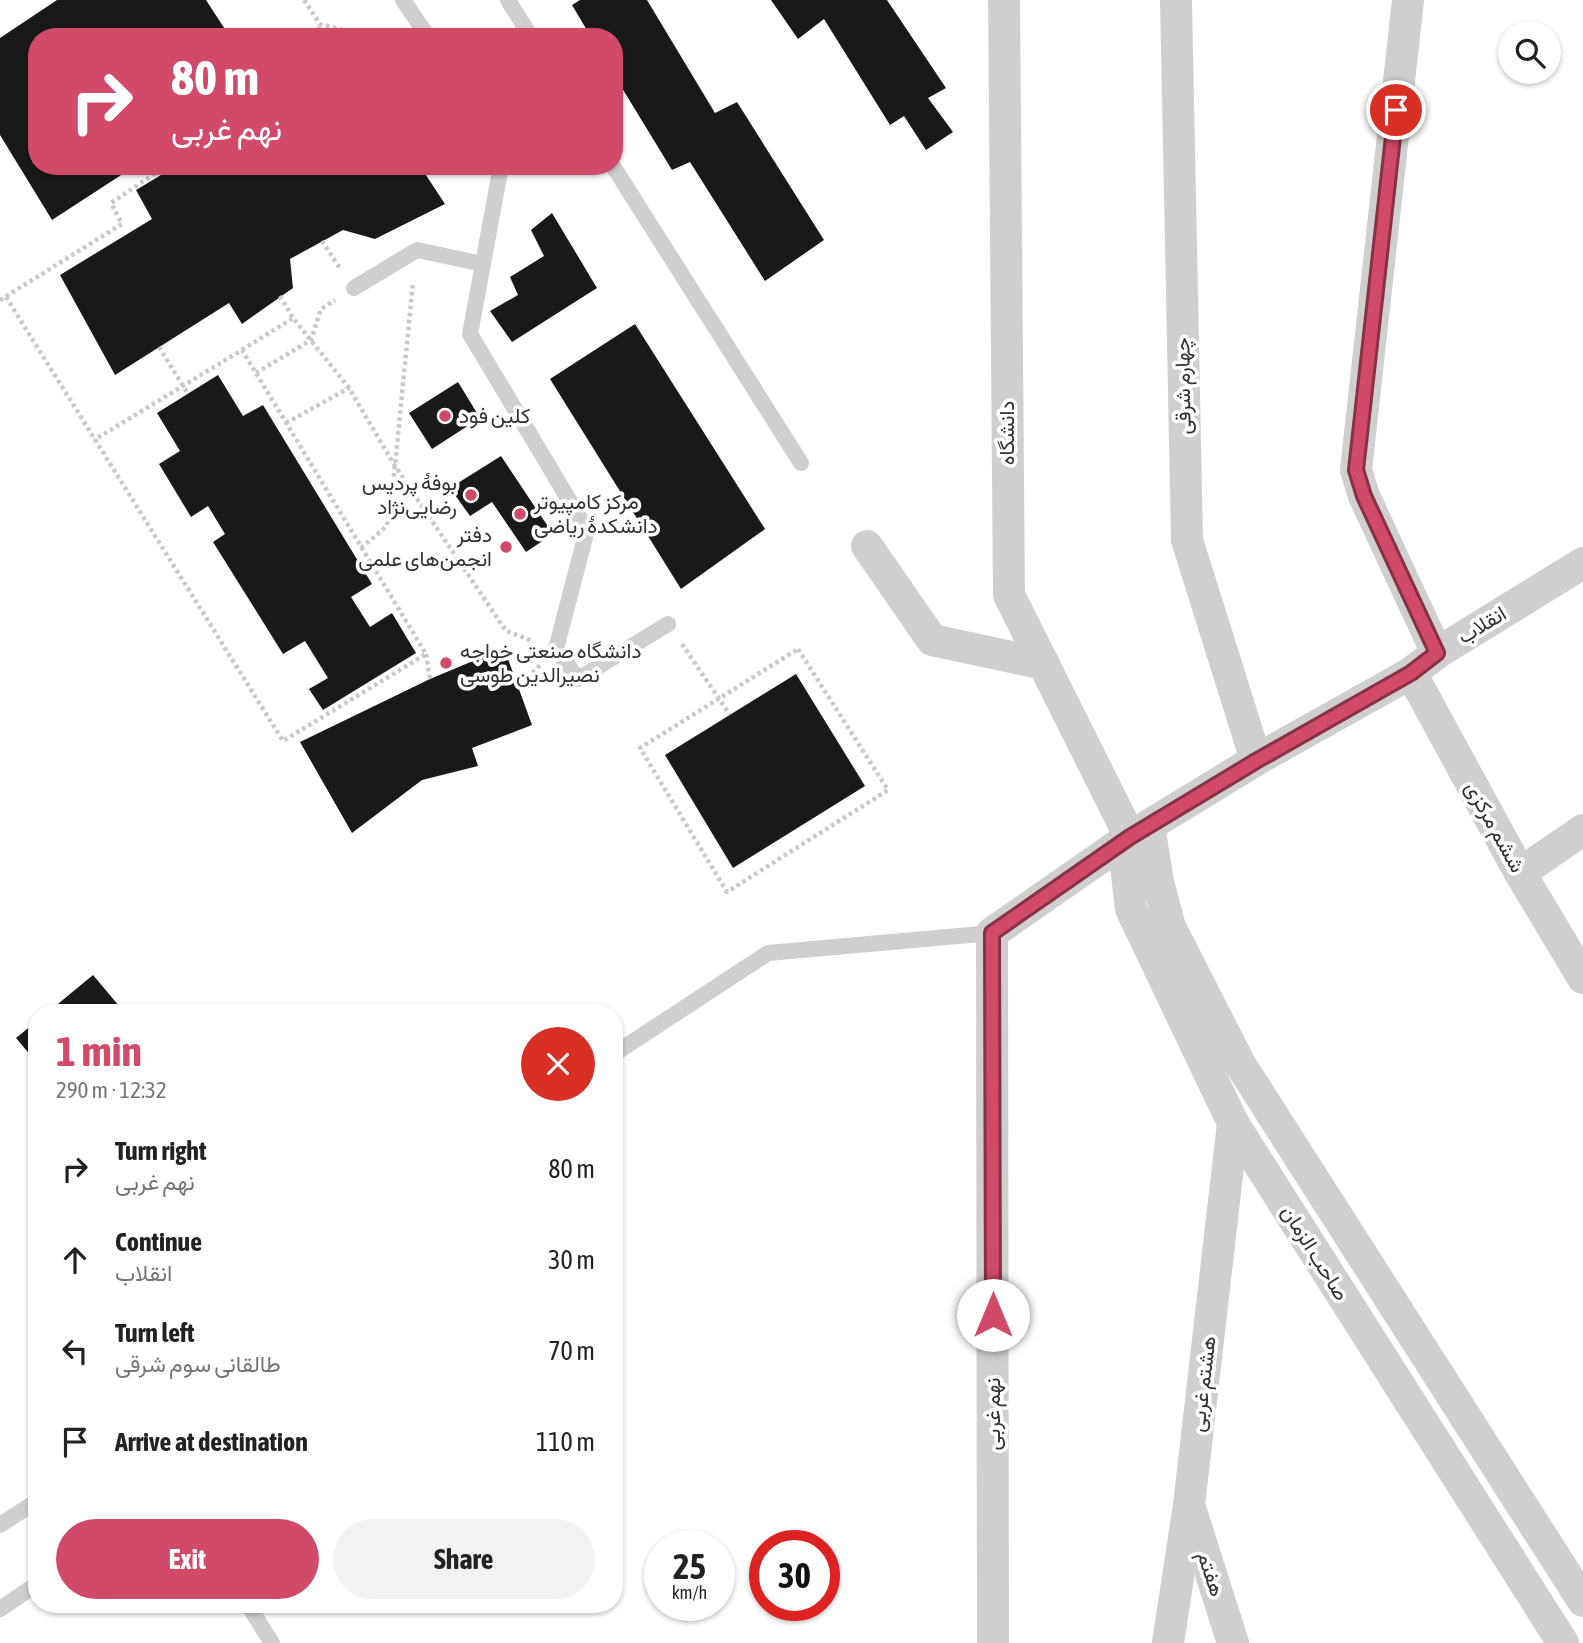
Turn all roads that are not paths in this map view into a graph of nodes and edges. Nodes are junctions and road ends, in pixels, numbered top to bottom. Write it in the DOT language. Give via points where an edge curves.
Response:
graph roads {
  1 [pos="403,0"];
  2 [pos="508,0"];
  3 [pos="1004,0"];
  4 [pos="1176,0"];
  5 [pos="1408,0"];
  6 [pos="422,28"];
  7 [pos="525,28"];
  8 [pos="499,175"];
  9 [pos="619,175"];
  10 [pos="483,264"];
  11 [pos="354,288"];
  12 [pos="801,463"];
  13 [pos="867,546"];
  14 [pos="1583,563"];
  15 [pos="668,624"];
  16 [pos="1437,653"];
  17 [pos="1044,664"];
  18 [pos="1411,673"];
  19 [pos="1256,761"];
  20 [pos="1583,830"];
  21 [pos="1140,832"];
  22 [pos="1520,873"];
  23 [pos="992,933"];
  24 [pos="1578,959"];
  25 [pos="623,1048"];
  26 [pos="1233,1124"];
  27 [pos="1189,1505"];
  28 [pos="28,1507"];
  29 [pos="0,1525"];
  30 [pos="28,1590"];
  31 [pos="1583,1601"];
  32 [pos="0,1608"];
  33 [pos="253,1613"];
  34 [pos="272,1643"];
  35 [pos="993,1643"];
  36 [pos="1168,1643"];
  37 [pos="1233,1643"];
  38 [pos="1563,1643"];
  1 -- 6 [label="lane"];
  2 -- 7 [label="lane"];
  3 -- 17 [label="street, دانشگاه" via="1009,595"];
  4 -- 19 [label="street, چهارم شرقی" via="1187,540"];
  5 -- 16 [label="street" via="1356,470"];
  8 -- 10 [label="lane"];
  9 -- 12 [label="lane"];
  10 -- 11 [label="lane" via="417,250"];
  10 -- 15 [label="lane" via="470,334 587,530 556,649 578,679"];
  13 -- 17 [label="street" via="932,640"];
  14 -- 16 [label="street, انقلاب"];
  16 -- 18 [label="street, انقلاب"];
  17 -- 21 [label="street, دانشگاه"];
  18 -- 19 [label="street, انقلاب"];
  18 -- 22 [label="street, ششم مرکزی"];
  19 -- 21 [label="street, انقلاب"];
  20 -- 22 [label="street"];
  21 -- 23 [label="street"];
  21 -- 26 [label="street, صاحب الزمان" via="1126,866 1131,909"];
  21 -- 31 [label="street, صاحب الزمان" via="1170,927 1240,1065"];
  22 -- 24 [label="street, ششم مرکزی"];
  23 -- 25 [label="lane" via="768,953"];
  23 -- 35 [label="street, نهم غربی"];
  26 -- 27 [label="street, هشتم غربی"];
  26 -- 38 [label="street, صاحب الزمان"];
  27 -- 36 [label="street, هشتم غربی"];
  27 -- 37 [label="street, هفتم"];
  28 -- 29 [label="lane"];
  30 -- 32 [label="lane"];
  33 -- 34 [label="lane"];
}
